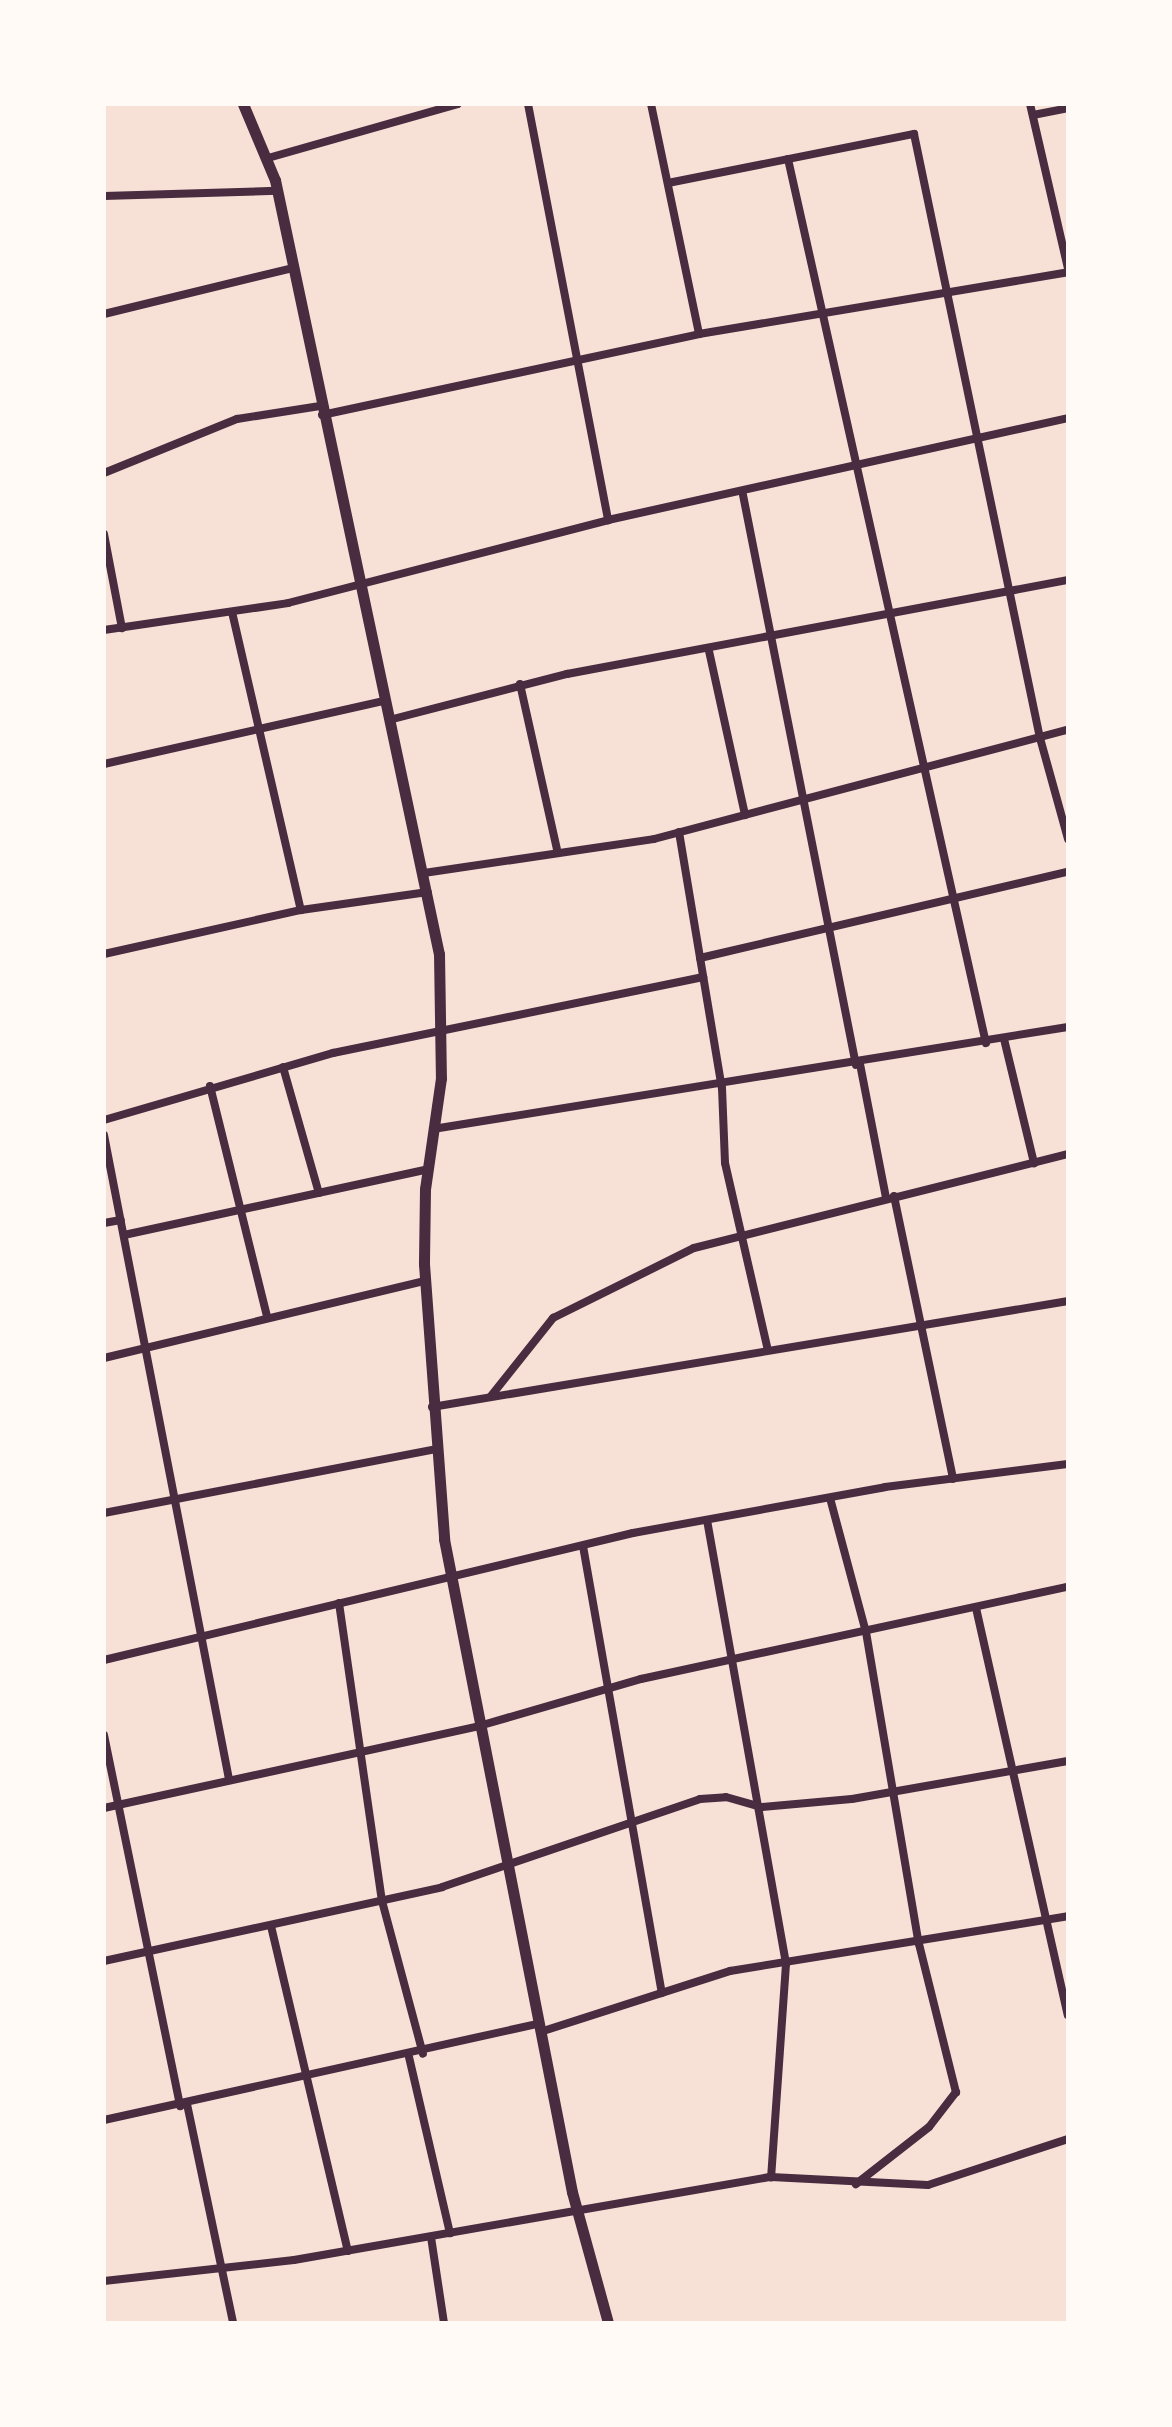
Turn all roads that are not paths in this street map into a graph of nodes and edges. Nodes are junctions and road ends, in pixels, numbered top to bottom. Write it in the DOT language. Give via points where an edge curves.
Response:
graph roads {
  1 [pos="243,104"];
  2 [pos="457,104"];
  3 [pos="528,104"];
  4 [pos="651,104"];
  5 [pos="1030,104"];
  6 [pos="1068,108"];
  7 [pos="1033,115"];
  8 [pos="268,158"];
  9 [pos="788,159"];
  10 [pos="668,183"];
  11 [pos="277,191"];
  12 [pos="104,196"];
  13 [pos="292,268"];
  14 [pos="1068,270"];
  15 [pos="945,293"];
  16 [pos="104,314"];
  17 [pos="823,314"];
  18 [pos="699,334"];
  19 [pos="577,361"];
  20 [pos="321,410"];
  21 [pos="1068,418"];
  22 [pos="975,434"];
  23 [pos="854,469"];
  24 [pos="104,473"];
  25 [pos="743,495"];
  26 [pos="608,520"];
  27 [pos="104,534"];
  28 [pos="1068,580"];
  29 [pos="360,585"];
  30 [pos="1008,590"];
  31 [pos="232,612"];
  32 [pos="886,614"];
  33 [pos="122,628"];
  34 [pos="104,630"];
  35 [pos="771,641"];
  36 [pos="709,651"];
  37 [pos="520,684"];
  38 [pos="384,701"];
  39 [pos="389,720"];
  40 [pos="262,730"];
  41 [pos="1068,730"];
  42 [pos="1040,738"];
  43 [pos="104,764"];
  44 [pos="923,767"];
  45 [pos="802,799"];
  46 [pos="745,815"];
  47 [pos="679,832"];
  48 [pos="1068,839"];
  49 [pos="557,849"];
  50 [pos="1068,872"];
  51 [pos="424,873"];
  52 [pos="428,892"];
  53 [pos="955,903"];
  54 [pos="301,910"];
  55 [pos="828,931"];
  56 [pos="104,954"];
  57 [pos="700,958"];
  58 [pos="703,977"];
  59 [pos="1068,1027"];
  60 [pos="443,1032"];
  61 [pos="1004,1039"];
  62 [pos="986,1043"];
  63 [pos="858,1064"];
  64 [pos="283,1067"];
  65 [pos="210,1086"];
  66 [pos="722,1088"];
  67 [pos="104,1120"];
  68 [pos="433,1129"];
  69 [pos="104,1135"];
  70 [pos="1068,1154"];
  71 [pos="1034,1163"];
  72 [pos="428,1169"];
  73 [pos="319,1193"];
  74 [pos="890,1197"];
  75 [pos="242,1210"];
  76 [pos="121,1220"];
  77 [pos="104,1223"];
  78 [pos="741,1232"];
  79 [pos="124,1235"];
  80 [pos="425,1281"];
  81 [pos="1068,1301"];
  82 [pos="267,1317"];
  83 [pos="919,1323"];
  84 [pos="147,1347"];
  85 [pos="767,1347"];
  86 [pos="104,1358"];
  87 [pos="491,1396"];
  88 [pos="432,1407"];
  89 [pos="436,1449"];
  90 [pos="1068,1464"];
  91 [pos="953,1479"];
  92 [pos="174,1496"];
  93 [pos="830,1498"];
  94 [pos="104,1513"];
  95 [pos="707,1520"];
  96 [pos="583,1546"];
  97 [pos="449,1578"];
  98 [pos="1068,1587"];
  99 [pos="339,1603"];
  100 [pos="976,1608"];
  101 [pos="866,1632"];
  102 [pos="201,1636"];
  103 [pos="104,1660"];
  104 [pos="728,1661"];
  105 [pos="609,1687"];
  106 [pos="479,1726"];
  107 [pos="104,1735"];
  108 [pos="359,1751"];
  109 [pos="1068,1761"];
  110 [pos="1016,1770"];
  111 [pos="229,1779"];
  112 [pos="898,1791"];
  113 [pos="121,1804"];
  114 [pos="762,1807"];
  115 [pos="104,1808"];
  116 [pos="629,1825"];
  117 [pos="507,1867"];
  118 [pos="382,1901"];
  119 [pos="1068,1916"];
  120 [pos="1044,1921"];
  121 [pos="271,1926"];
  122 [pos="919,1944"];
  123 [pos="148,1951"];
  124 [pos="104,1961"];
  125 [pos="786,1964"];
  126 [pos="662,1993"];
  127 [pos="1068,2015"];
  128 [pos="539,2028"];
  129 [pos="423,2054"];
  130 [pos="409,2057"];
  131 [pos="312,2078"];
  132 [pos="184,2105"];
  133 [pos="104,2120"];
  134 [pos="1068,2139"];
  135 [pos="771,2177"];
  136 [pos="856,2184"];
  137 [pos="577,2211"];
  138 [pos="450,2233"];
  139 [pos="431,2237"];
  140 [pos="348,2251"];
  141 [pos="220,2268"];
  142 [pos="104,2281"];
  143 [pos="605,2322"];
  144 [pos="233,2323"];
  145 [pos="444,2323"];
  1 -- 8 [label="street"];
  2 -- 8 [label="street"];
  3 -- 19 [label="street"];
  4 -- 10 [label="street"];
  5 -- 7 [label="street"];
  6 -- 7 [label="street"];
  7 -- 14 [label="street"];
  8 -- 11 [label="street"];
  9 -- 10 [label="street"];
  9 -- 15 [label="street" via="914,134"];
  9 -- 17 [label="street"];
  10 -- 18 [label="street"];
  11 -- 12 [label="street"];
  11 -- 13 [label="street"];
  13 -- 16 [label="street"];
  13 -- 20 [label="street"];
  14 -- 15 [label="street"];
  15 -- 17 [label="street"];
  15 -- 22 [label="street"];
  17 -- 18 [label="street"];
  17 -- 23 [label="street"];
  18 -- 19 [label="street"];
  19 -- 20 [label="street"];
  19 -- 26 [label="street"];
  20 -- 24 [label="street" via="237,419"];
  20 -- 29 [label="street"];
  21 -- 22 [label="street"];
  22 -- 23 [label="street"];
  22 -- 30 [label="street"];
  23 -- 25 [label="street"];
  23 -- 32 [label="street"];
  25 -- 26 [label="street"];
  25 -- 35 [label="street"];
  26 -- 29 [label="street"];
  27 -- 33 [label="street"];
  28 -- 30 [label="street"];
  29 -- 31 [label="street"];
  29 -- 38 [label="street"];
  30 -- 32 [label="street"];
  30 -- 42 [label="street"];
  31 -- 33 [label="street"];
  31 -- 40 [label="street"];
  32 -- 35 [label="street"];
  32 -- 44 [label="street"];
  33 -- 34 [label="street"];
  35 -- 36 [label="street"];
  35 -- 45 [label="street"];
  36 -- 37 [label="street"];
  36 -- 46 [label="street"];
  37 -- 39 [label="street"];
  37 -- 49 [label="street"];
  38 -- 39 [label="street"];
  38 -- 40 [label="street"];
  39 -- 51 [label="street"];
  40 -- 43 [label="street"];
  40 -- 54 [label="street"];
  41 -- 42 [label="street"];
  42 -- 44 [label="street"];
  42 -- 48 [label="street"];
  44 -- 45 [label="street"];
  44 -- 53 [label="street"];
  45 -- 46 [label="street"];
  45 -- 55 [label="street"];
  46 -- 47 [label="street"];
  47 -- 49 [label="street"];
  47 -- 57 [label="street"];
  49 -- 51 [label="street"];
  50 -- 53 [label="street"];
  51 -- 52 [label="street"];
  52 -- 54 [label="street"];
  52 -- 60 [label="street"];
  53 -- 55 [label="street"];
  53 -- 62 [label="street"];
  54 -- 56 [label="street"];
  55 -- 57 [label="street"];
  55 -- 63 [label="street"];
  57 -- 58 [label="street"];
  58 -- 60 [label="street"];
  58 -- 66 [label="street"];
  59 -- 61 [label="street"];
  60 -- 64 [label="street"];
  60 -- 68 [label="street"];
  61 -- 62 [label="street"];
  61 -- 71 [label="street"];
  62 -- 63 [label="street"];
  63 -- 66 [label="street"];
  63 -- 74 [label="street"];
  64 -- 65 [label="street"];
  64 -- 73 [label="street"];
  65 -- 67 [label="street"];
  65 -- 75 [label="street"];
  66 -- 68 [label="street"];
  66 -- 78 [label="street" via="725,1163"];
  68 -- 72 [label="street"];
  69 -- 76 [label="street"];
  70 -- 71 [label="street"];
  71 -- 74 [label="street"];
  72 -- 73 [label="street"];
  72 -- 80 [label="street"];
  73 -- 75 [label="street"];
  74 -- 78 [label="street"];
  74 -- 83 [label="street"];
  75 -- 79 [label="street"];
  75 -- 82 [label="street"];
  76 -- 77 [label="street"];
  76 -- 79 [label="street"];
  78 -- 85 [label="street"];
  78 -- 87 [label="street" via="553,1318"];
  79 -- 84 [label="street"];
  80 -- 82 [label="street"];
  80 -- 88 [label="street"];
  81 -- 83 [label="street"];
  82 -- 84 [label="street"];
  83 -- 85 [label="street"];
  83 -- 91 [label="street"];
  84 -- 86 [label="street"];
  84 -- 92 [label="street"];
  85 -- 87 [label="street"];
  87 -- 88 [label="street"];
  88 -- 89 [label="street"];
  89 -- 92 [label="street"];
  89 -- 97 [label="street"];
  90 -- 91 [label="street"];
  91 -- 93 [label="street"];
  92 -- 94 [label="street"];
  92 -- 102 [label="street"];
  93 -- 95 [label="street"];
  93 -- 101 [label="street"];
  95 -- 96 [label="street"];
  95 -- 104 [label="street"];
  96 -- 97 [label="street"];
  96 -- 105 [label="street"];
  97 -- 99 [label="street"];
  97 -- 106 [label="street"];
  98 -- 100 [label="street"];
  99 -- 102 [label="street"];
  99 -- 108 [label="street"];
  100 -- 101 [label="street"];
  100 -- 110 [label="street"];
  101 -- 104 [label="street"];
  101 -- 112 [label="street"];
  102 -- 103 [label="street"];
  102 -- 111 [label="street"];
  104 -- 105 [label="street"];
  104 -- 114 [label="street"];
  105 -- 106 [label="street"];
  105 -- 116 [label="street"];
  106 -- 108 [label="street"];
  106 -- 117 [label="street"];
  107 -- 113 [label="street"];
  108 -- 111 [label="street"];
  108 -- 118 [label="street"];
  109 -- 110 [label="street"];
  110 -- 112 [label="street"];
  110 -- 120 [label="street"];
  111 -- 113 [label="street"];
  112 -- 114 [label="street"];
  112 -- 122 [label="street"];
  113 -- 115 [label="street"];
  113 -- 123 [label="street"];
  114 -- 116 [label="street" via="726,1797 700,1799"];
  114 -- 125 [label="street"];
  116 -- 117 [label="street"];
  116 -- 126 [label="street"];
  117 -- 118 [label="street"];
  117 -- 128 [label="street"];
  118 -- 121 [label="street"];
  118 -- 129 [label="street"];
  119 -- 120 [label="street"];
  120 -- 122 [label="street"];
  120 -- 127 [label="street"];
  121 -- 123 [label="street"];
  121 -- 131 [label="street"];
  122 -- 125 [label="street"];
  122 -- 136 [label="street" via="956,2092 929,2127"];
  123 -- 124 [label="street"];
  123 -- 132 [label="street"];
  125 -- 126 [label="street"];
  125 -- 135 [label="street"];
  126 -- 128 [label="street"];
  128 -- 129 [label="street"];
  128 -- 137 [label="street"];
  129 -- 130 [label="street"];
  130 -- 131 [label="street"];
  130 -- 138 [label="street"];
  131 -- 132 [label="street"];
  131 -- 140 [label="street"];
  132 -- 133 [label="street"];
  132 -- 141 [label="street"];
  134 -- 136 [label="street" via="928,2185"];
  135 -- 136 [label="street"];
  135 -- 137 [label="street"];
  137 -- 138 [label="street"];
  137 -- 143 [label="street"];
  138 -- 139 [label="street"];
  139 -- 140 [label="street"];
  139 -- 145 [label="street"];
  140 -- 141 [label="street"];
  141 -- 142 [label="street"];
  141 -- 144 [label="street"];
}
